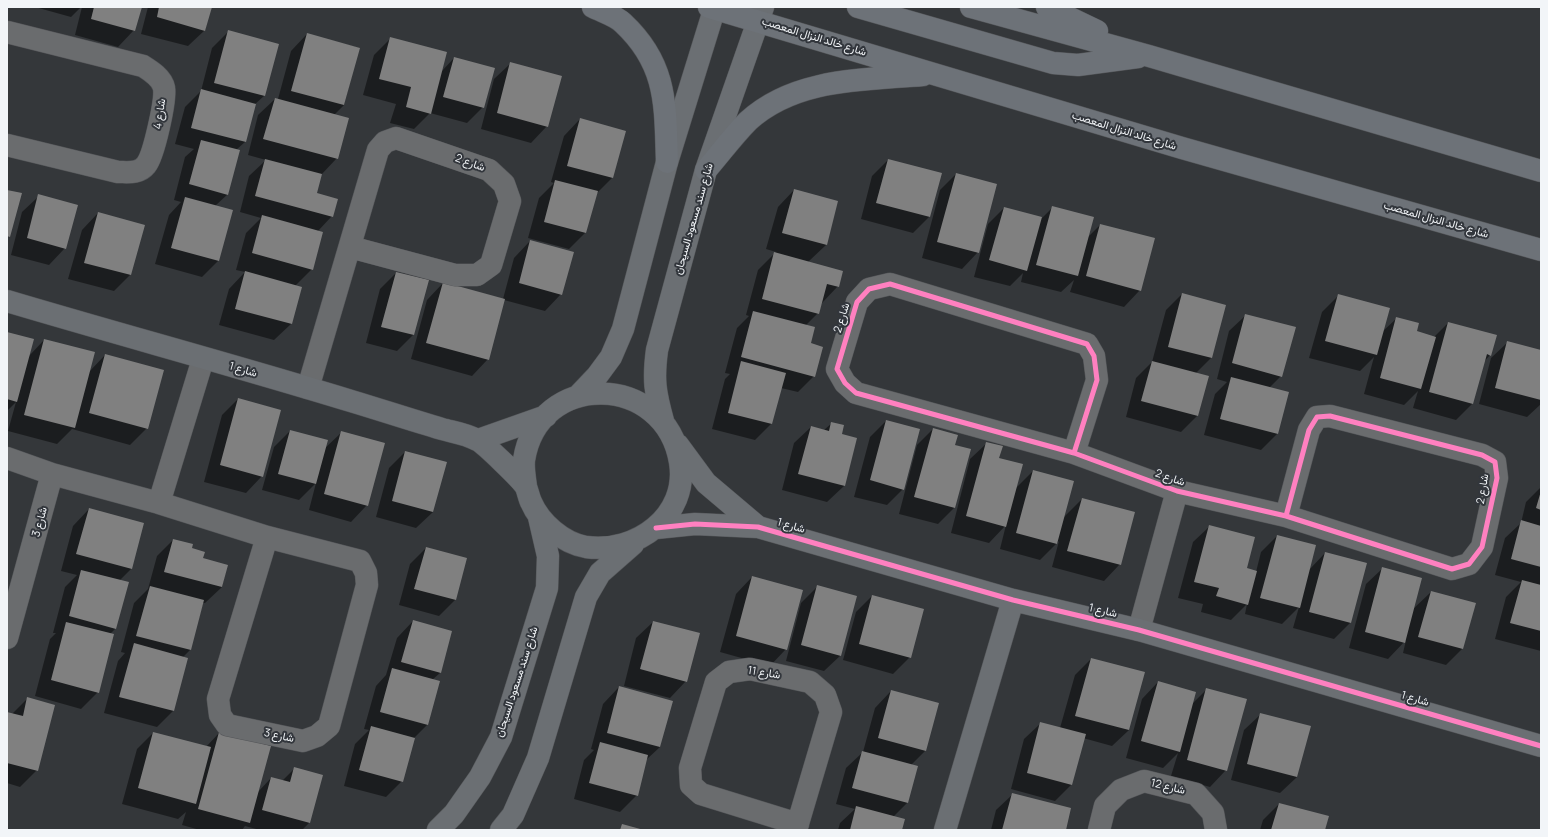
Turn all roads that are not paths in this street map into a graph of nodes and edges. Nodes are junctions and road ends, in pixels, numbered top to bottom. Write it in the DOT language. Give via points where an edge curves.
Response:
graph roads {
  1 [pos="593,7"];
  2 [pos="714,7"];
  3 [pos="858,7"];
  4 [pos="971,7"];
  5 [pos="1047,7"];
  6 [pos="761,14"];
  7 [pos="7,32"];
  8 [pos="1149,56"];
  9 [pos="937,74"];
  10 [pos="7,145"];
  11 [pos="667,162"];
  12 [pos="706,170"];
  13 [pos="1541,172"];
  14 [pos="350,246"];
  15 [pos="1541,250"];
  16 [pos="7,301"];
  17 [pos="204,359"];
  18 [pos="308,388"];
  19 [pos="578,396"];
  20 [pos="546,416"];
  21 [pos="663,421"];
  22 [pos="478,440"];
  23 [pos="675,442"];
  24 [pos="1074,453"];
  25 [pos="7,458"];
  26 [pos="52,474"];
  27 [pos="526,487"];
  28 [pos="1177,492"];
  29 [pos="159,503"];
  30 [pos="1286,516"];
  31 [pos="539,517"];
  32 [pos="758,526"];
  33 [pos="656,528"];
  34 [pos="267,537"];
  35 [pos="636,541"];
  36 [pos="1013,600"];
  37 [pos="1140,630"];
  38 [pos="7,638"];
  39 [pos="1541,746"];
  40 [pos="797,827"];
  41 [pos="438,830"];
  42 [pos="501,830"];
  43 [pos="945,830"];
  44 [pos="1099,830"];
  45 [pos="1216,830"];
  1 -- 11 [label="main road" via="622,22 653,59 665,99"];
  2 -- 6 [label="main road, شارع خالد النزال المعصب"];
  2 -- 11 [label="main road"];
  3 -- 8 [label="main road" via="1053,63 1078,65"];
  4 -- 8 [label="main road"];
  5 -- 8 [label="main road"];
  6 -- 9 [label="main road, شارع خالد النزال المعصب"];
  6 -- 12 [label="main road, شارع سند مسعود السيحان"];
  7 -- 10 [label="street, شارع 4" via="143,66 156,75 164,87 158,129 146,164 136,172 118,172"];
  8 -- 13 [label="main road"];
  9 -- 12 [label="main road" via="854,81 805,89 770,106 748,121"];
  9 -- 15 [label="main road, شارع خالد النزال المعصب" via="1182,148"];
  11 -- 19 [label="main road" via="623,329 611,357 598,376"];
  12 -- 21 [label="main road, شارع سند مسعود السيحان" via="657,350 655,392"];
  14 -- 14 [label="street, شارع 2" via="378,150 385,142 396,138 489,170 504,184 510,201 492,265 477,275 455,275"];
  14 -- 18 [label="street, شارع 2"];
  16 -- 17 [label="main road, شارع 1"];
  17 -- 18 [label="main road, شارع 1"];
  17 -- 29 [label="street"];
  18 -- 22 [label="main road, شارع 1"];
  19 -- 20 [label="main road" via="561,404"];
  19 -- 21 [label="main road" via="601,392 624,395 646,405"];
  20 -- 22 [label="main road"];
  20 -- 27 [label="main road" via="529,443 524,462"];
  21 -- 23 [label="main road"];
  22 -- 27 [label="main road, شارع 1"];
  23 -- 32 [label="main road, شارع 1" via="706,483"];
  23 -- 33 [label="main road" via="680,464 679,488 670,510"];
  24 -- 24 [label="street, شارع 2" via="856,393 845,383 837,369 857,302 869,289 890,284 1087,344 1094,356 1097,380"];
  24 -- 28 [label="street, شارع 2"];
  25 -- 26 [label="street, شارع 3"];
  26 -- 29 [label="street, شارع 3"];
  26 -- 38 [label="street, شارع 3"];
  27 -- 31 [label="main road"];
  28 -- 30 [label="street, شارع 2"];
  28 -- 37 [label="street, شارع 2"];
  29 -- 34 [label="street, شارع 3"];
  30 -- 30 [label="street, شارع 2" via="1309,430 1317,417 1330,416 1482,455 1495,462 1497,478 1482,547 1469,564 1452,569"];
  31 -- 35 [label="main road" via="559,536 583,546 610,548"];
  31 -- 41 [label="main road, شارع سند مسعود السيحان" via="548,556 547,588 501,737 480,777 454,814"];
  32 -- 33 [label="main road, شارع 1" via="695,524"];
  32 -- 36 [label="main road, شارع 1"];
  33 -- 35 [label="main road"];
  34 -- 34 [label="street, شارع 3" via="360,561 366,573 366,585 329,726 317,736 303,741 227,725 220,715 218,699"];
  35 -- 42 [label="main road" via="600,573 586,597 538,758 513,815"];
  36 -- 37 [label="main road, شارع 1"];
  36 -- 43 [label="main road"];
  37 -- 39 [label="main road, شارع 1"];
  40 -- 40 [label="street, شارع 11" via="701,794 691,785 690,768 716,682 729,672 750,669 810,682 826,695 831,712"];
  44 -- 45 [label="street, شارع 12" via="1105,806 1121,790 1144,781 1196,794 1214,813"];
}
